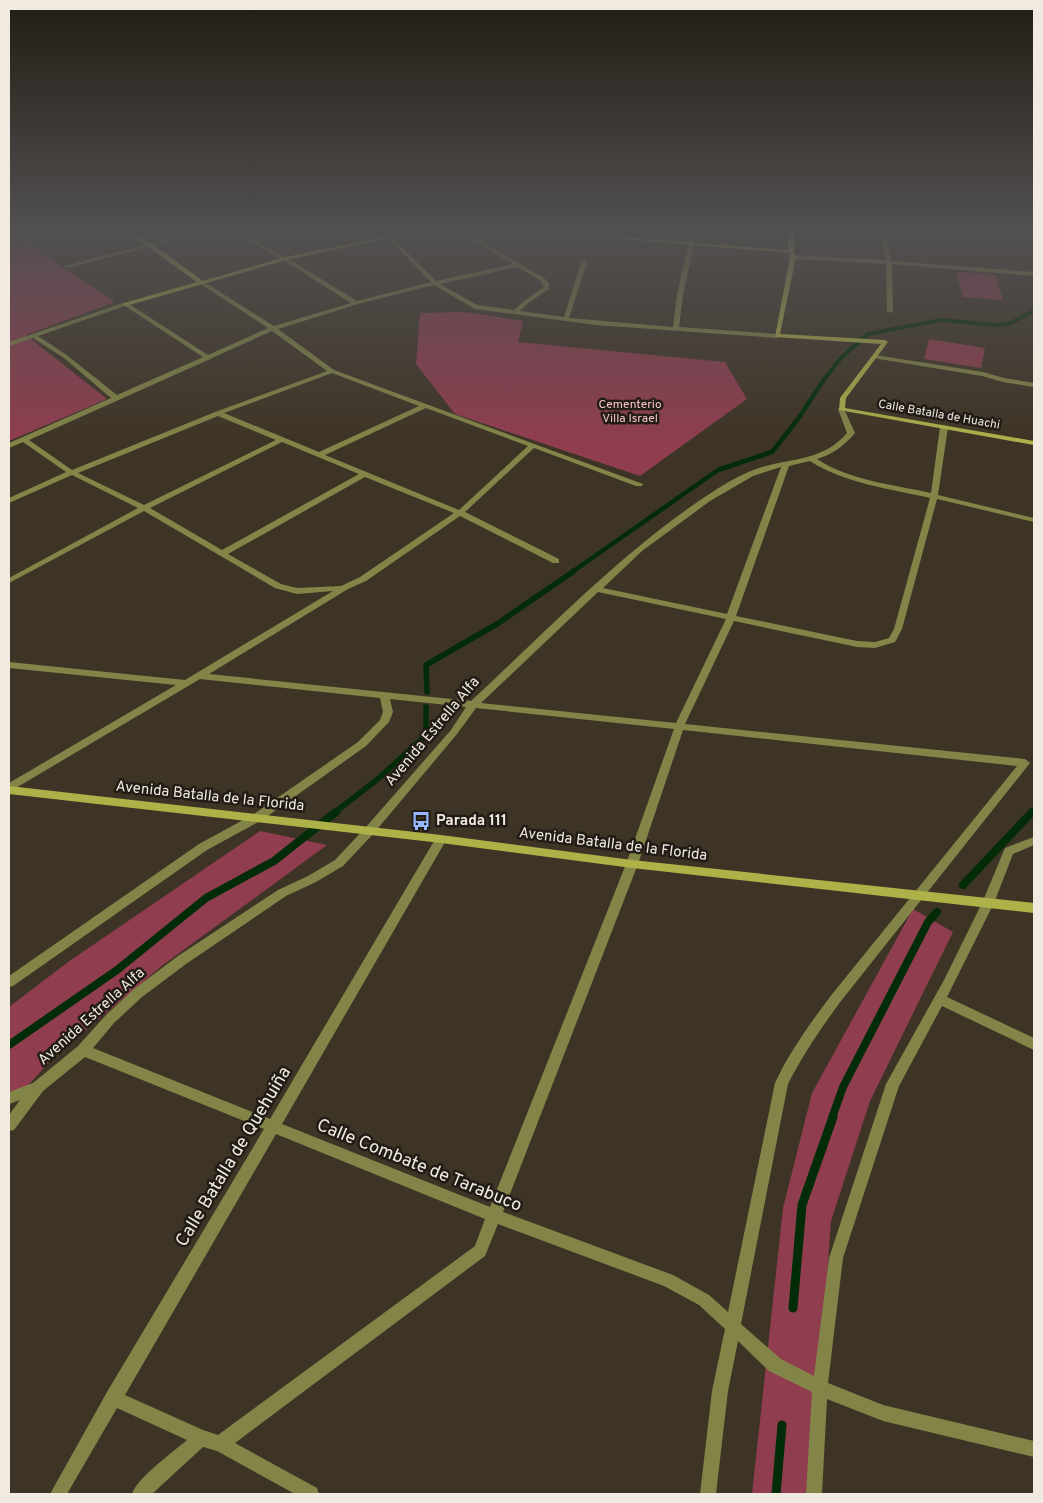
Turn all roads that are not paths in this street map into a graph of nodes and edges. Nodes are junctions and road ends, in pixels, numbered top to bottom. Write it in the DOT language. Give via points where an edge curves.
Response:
graph roads {
  1 [pos="136,301"];
  2 [pos="231,301"];
  3 [pos="353,301"];
  4 [pos="363,301"];
  5 [pos="465,301"];
  6 [pos="527,301"];
  7 [pos="572,301"];
  8 [pos="679,301"];
  9 [pos="783,301"];
  10 [pos="890,301"];
  11 [pos="356,303"];
  12 [pos="126,304"];
  13 [pos="890,311"];
  14 [pos="515,313"];
  15 [pos="566,319"];
  16 [pos="676,327"];
  17 [pos="273,328"];
  18 [pos="34,336"];
  19 [pos="777,336"];
  20 [pos="9,344"];
  21 [pos="875,357"];
  22 [pos="209,358"];
  23 [pos="332,371"];
  24 [pos="1034,385"];
  25 [pos="117,399"];
  26 [pos="424,406"];
  27 [pos="841,409"];
  28 [pos="217,413"];
  29 [pos="944,427"];
  30 [pos="24,440"];
  31 [pos="281,440"];
  32 [pos="1034,443"];
  33 [pos="9,446"];
  34 [pos="532,446"];
  35 [pos="319,455"];
  36 [pos="812,459"];
  37 [pos="786,464"];
  38 [pos="71,472"];
  39 [pos="365,474"];
  40 [pos="639,484"];
  41 [pos="934,497"];
  42 [pos="9,501"];
  43 [pos="144,508"];
  44 [pos="460,513"];
  45 [pos="1034,520"];
  46 [pos="223,553"];
  47 [pos="556,561"];
  48 [pos="9,581"];
  49 [pos="345,587"];
  50 [pos="597,589"];
  51 [pos="730,619"];
  52 [pos="9,665"];
  53 [pos="198,676"];
  54 [pos="186,683"];
  55 [pos="384,695"];
  56 [pos="474,704"];
  57 [pos="680,726"];
  58 [pos="9,789"];
  59 [pos="258,817"];
  60 [pos="370,830"];
  61 [pos="441,839"];
  62 [pos="1034,841"];
  63 [pos="632,864"];
  64 [pos="918,894"];
  65 [pos="988,902"];
  66 [pos="1034,908"];
  67 [pos="9,982"];
  68 [pos="940,999"];
  69 [pos="1034,1044"];
  70 [pos="83,1050"];
  71 [pos="38,1087"];
  72 [pos="9,1098"];
  73 [pos="9,1125"];
  74 [pos="273,1128"];
  75 [pos="495,1216"];
  76 [pos="734,1327"];
  77 [pos="820,1388"];
  78 [pos="113,1398"];
  79 [pos="201,1438"];
  80 [pos="220,1444"];
  81 [pos="1034,1449"];
  82 [pos="58,1494"];
  83 [pos="140,1494"];
  84 [pos="311,1494"];
  85 [pos="708,1494"];
  86 [pos="814,1494"];
  1 -- 12 [label="street"];
  2 -- 17 [label="street"];
  3 -- 11 [label="street"];
  4 -- 11 [label="street"];
  5 -- 14 [label="street" via="475,307"];
  6 -- 14 [label="street"];
  7 -- 15 [label="street"];
  8 -- 16 [label="street"];
  9 -- 19 [label="street"];
  10 -- 13 [label="street"];
  11 -- 17 [label="street"];
  12 -- 18 [label="street"];
  12 -- 22 [label="street"];
  14 -- 15 [label="street"];
  15 -- 16 [label="street"];
  16 -- 19 [label="street"];
  17 -- 22 [label="street"];
  17 -- 23 [label="street"];
  18 -- 20 [label="street"];
  18 -- 25 [label="street" via="66,357"];
  19 -- 21 [label="street" via="885,342"];
  21 -- 24 [label="street"];
  21 -- 27 [label="street" via="843,398"];
  22 -- 25 [label="street"];
  23 -- 26 [label="street"];
  23 -- 28 [label="street"];
  25 -- 30 [label="street"];
  26 -- 34 [label="street"];
  26 -- 35 [label="street"];
  27 -- 29 [label="street, Calle Batalla de Huachi"];
  27 -- 36 [label="street, Avenida Estrella Alfa" via="851,433 846,440"];
  28 -- 31 [label="street"];
  28 -- 38 [label="street"];
  29 -- 32 [label="street, Calle Batalla de Huachi"];
  29 -- 41 [label="street"];
  30 -- 33 [label="street"];
  30 -- 38 [label="street"];
  31 -- 35 [label="street"];
  31 -- 43 [label="street"];
  34 -- 40 [label="street"];
  34 -- 44 [label="street"];
  35 -- 39 [label="street"];
  36 -- 37 [label="street, Avenida Estrella Alfa"];
  36 -- 41 [label="street" via="827,469"];
  37 -- 50 [label="street, Avenida Estrella Alfa" via="750,474 704,500 666,532 639,549"];
  37 -- 51 [label="street"];
  38 -- 42 [label="street"];
  38 -- 43 [label="street"];
  39 -- 44 [label="street"];
  39 -- 46 [label="street"];
  41 -- 45 [label="street"];
  41 -- 51 [label="street" via="898,629 892,640 875,645 857,644"];
  43 -- 46 [label="street"];
  43 -- 48 [label="street"];
  44 -- 47 [label="street"];
  44 -- 49 [label="street" via="363,579"];
  46 -- 49 [label="street" via="278,586 297,591"];
  49 -- 53 [label="street"];
  50 -- 51 [label="street"];
  50 -- 56 [label="street, Avenida Estrella Alfa"];
  51 -- 57 [label="street"];
  52 -- 54 [label="street"];
  53 -- 54 [label="street"];
  53 -- 55 [label="street"];
  54 -- 58 [label="street"];
  55 -- 56 [label="street"];
  55 -- 59 [label="street" via="388,712 377,731"];
  56 -- 57 [label="street"];
  56 -- 60 [label="street, Avenida Estrella Alfa"];
  57 -- 63 [label="street"];
  57 -- 64 [label="street" via="1025,763"];
  58 -- 59 [label="street, Avenida Batalla de la Florida"];
  59 -- 60 [label="street, Avenida Batalla de la Florida"];
  59 -- 67 [label="street" via="203,848"];
  60 -- 61 [label="street, Avenida Batalla de la Florida"];
  60 -- 70 [label="street, Avenida Estrella Alfa" via="340,862 282,893 138,993"];
  61 -- 63 [label="street, Avenida Batalla de la Florida"];
  61 -- 74 [label="street, Calle Batalla de Quehuiña"];
  62 -- 65 [label="street" via="1009,851"];
  63 -- 64 [label="street, Avenida Batalla de la Florida"];
  63 -- 75 [label="street"];
  64 -- 65 [label="street, Avenida Batalla de la Florida"];
  64 -- 76 [label="street" via="811,1031 782,1083"];
  65 -- 66 [label="street, Avenida Batalla de la Florida"];
  65 -- 68 [label="street"];
  68 -- 69 [label="street"];
  68 -- 77 [label="street" via="893,1084 836,1258"];
  70 -- 71 [label="street, Avenida Estrella Alfa"];
  70 -- 74 [label="street, Calle Combate de Tarabuco"];
  71 -- 72 [label="street"];
  71 -- 73 [label="street"];
  74 -- 75 [label="street, Calle Combate de Tarabuco"];
  74 -- 78 [label="street, Calle Batalla de Quehuiña"];
  75 -- 76 [label="street, Calle Combate de Tarabuco" via="668,1280 704,1300"];
  75 -- 80 [label="street" via="480,1251"];
  76 -- 77 [label="street, Calle Combate de Tarabuco" via="774,1365"];
  76 -- 85 [label="street" via="720,1391"];
  77 -- 81 [label="street, Calle Combate de Tarabuco" via="883,1413"];
  77 -- 86 [label="street"];
  78 -- 79 [label="street"];
  78 -- 82 [label="street, Calle Batalla de Quehuiña"];
  79 -- 80 [label="street"];
  79 -- 83 [label="street"];
  80 -- 84 [label="street"];
}
